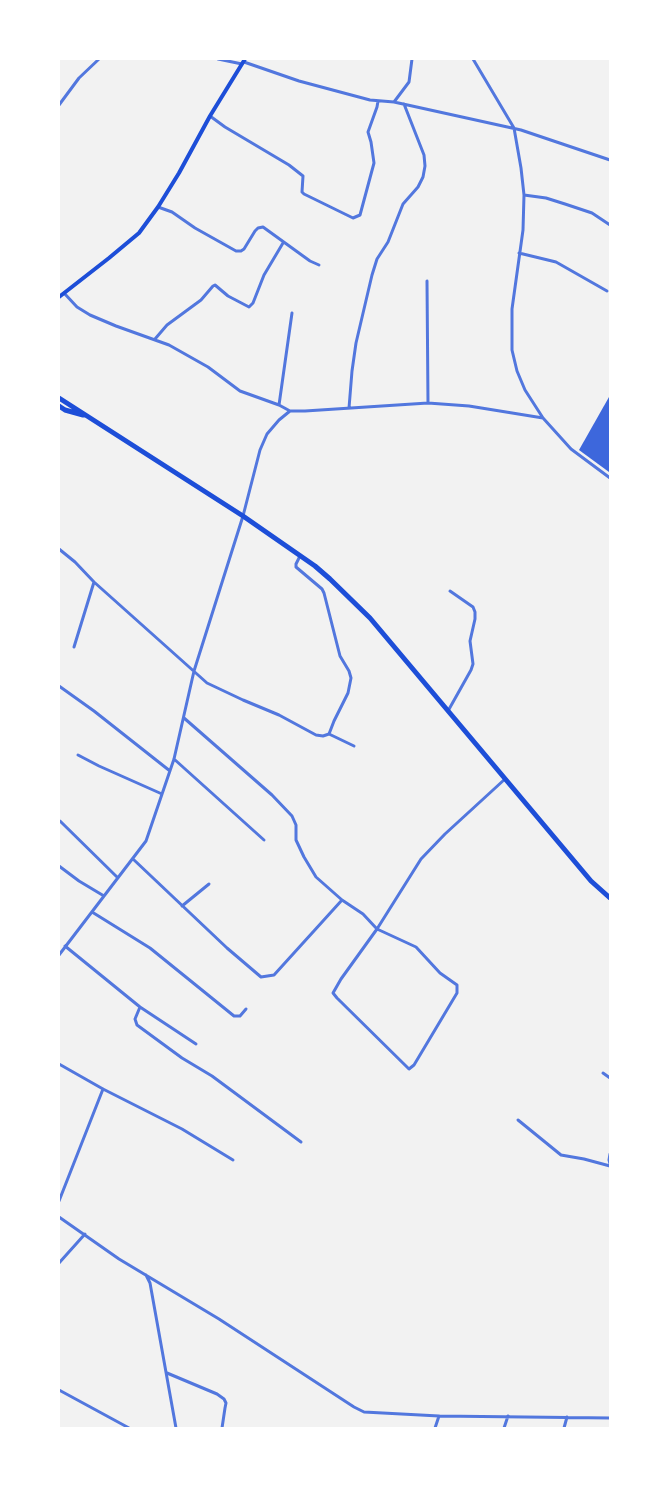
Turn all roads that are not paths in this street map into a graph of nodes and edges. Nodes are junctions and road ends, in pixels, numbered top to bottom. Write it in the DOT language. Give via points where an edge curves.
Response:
graph roads {
  1 [pos="99,59"];
  2 [pos="218,59"];
  3 [pos="412,59"];
  4 [pos="473,59"];
  5 [pos="244,61"];
  6 [pos="378,101"];
  7 [pos="394,102"];
  8 [pos="404,104"];
  9 [pos="59,105"];
  10 [pos="210,116"];
  11 [pos="514,128"];
  12 [pos="610,160"];
  13 [pos="524,195"];
  14 [pos="158,207"];
  15 [pos="610,225"];
  16 [pos="284,242"];
  17 [pos="519,253"];
  18 [pos="319,265"];
  19 [pos="427,281"];
  20 [pos="607,291"];
  21 [pos="64,293"];
  22 [pos="59,297"];
  23 [pos="292,313"];
  24 [pos="156,339"];
  25 [pos="59,398"];
  26 [pos="428,403"];
  27 [pos="279,405"];
  28 [pos="59,406"];
  29 [pos="349,408"];
  30 [pos="290,411"];
  31 [pos="90,418"];
  32 [pos="543,418"];
  33 [pos="610,478"];
  34 [pos="243,516"];
  35 [pos="59,549"];
  36 [pos="300,556"];
  37 [pos="94,582"];
  38 [pos="450,591"];
  39 [pos="74,646"];
  40 [pos="194,672"];
  41 [pos="59,686"];
  42 [pos="448,711"];
  43 [pos="184,718"];
  44 [pos="329,734"];
  45 [pos="354,746"];
  46 [pos="78,755"];
  47 [pos="174,759"];
  48 [pos="170,771"];
  49 [pos="505,779"];
  50 [pos="162,794"];
  51 [pos="60,821"];
  52 [pos="264,840"];
  53 [pos="133,859"];
  54 [pos="59,866"];
  55 [pos="118,878"];
  56 [pos="209,884"];
  57 [pos="104,896"];
  58 [pos="610,898"];
  59 [pos="342,900"];
  60 [pos="182,906"];
  61 [pos="92,912"];
  62 [pos="377,929"];
  63 [pos="66,946"];
  64 [pos="59,955"];
  65 [pos="140,1007"];
  66 [pos="246,1009"];
  67 [pos="196,1044"];
  68 [pos="59,1064"];
  69 [pos="602,1073"];
  70 [pos="610,1078"];
  71 [pos="102,1089"];
  72 [pos="518,1120"];
  73 [pos="301,1142"];
  74 [pos="610,1154"];
  75 [pos="233,1160"];
  76 [pos="610,1165"];
  77 [pos="59,1201"];
  78 [pos="59,1217"];
  79 [pos="84,1234"];
  80 [pos="59,1263"];
  81 [pos="145,1274"];
  82 [pos="166,1373"];
  83 [pos="59,1390"];
  84 [pos="439,1416"];
  85 [pos="508,1416"];
  86 [pos="567,1417"];
  87 [pos="610,1418"];
  88 [pos="129,1428"];
  89 [pos="176,1428"];
  90 [pos="222,1428"];
  91 [pos="435,1428"];
  92 [pos="504,1428"];
  93 [pos="564,1428"];
  1 -- 9 [label="street" via="79,78"];
  2 -- 5 [label="street"];
  3 -- 7 [label="street" via="409,82"];
  4 -- 11 [label="street"];
  5 -- 6 [label="street"];
  5 -- 10 [label="main road"];
  6 -- 7 [label="street"];
  6 -- 10 [label="street" via="368,132 374,163 360,215 353,218 304,194 303,176"];
  7 -- 8 [label="street"];
  8 -- 11 [label="street"];
  8 -- 29 [label="street" via="424,155 425,166 423,177 403,204 375,267 356,344"];
  10 -- 14 [label="main road"];
  11 -- 12 [label="street"];
  11 -- 13 [label="street"];
  13 -- 15 [label="street" via="546,198 592,213"];
  13 -- 17 [label="street"];
  14 -- 16 [label="street" via="172,212 236,251 244,249 258,228"];
  14 -- 21 [label="main road" via="139,233"];
  16 -- 18 [label="street"];
  16 -- 24 [label="street" via="249,307 215,285 201,300 167,325"];
  17 -- 20 [label="street" via="556,262"];
  17 -- 32 [label="street" via="512,309 512,350 525,390"];
  19 -- 26 [label="street"];
  21 -- 22 [label="main road"];
  21 -- 24 [label="street" via="90,315"];
  23 -- 27 [label="street"];
  24 -- 27 [label="street" via="208,367 248,395"];
  25 -- 31 [label="highway"];
  26 -- 29 [label="street"];
  26 -- 32 [label="street"];
  27 -- 30 [label="street"];
  28 -- 31 [label="highway"];
  29 -- 30 [label="street"];
  30 -- 34 [label="street" via="267,434"];
  31 -- 34 [label="highway"];
  32 -- 33 [label="street" via="571,448"];
  34 -- 36 [label="highway"];
  34 -- 40 [label="street"];
  35 -- 37 [label="street"];
  36 -- 42 [label="highway" via="330,579 370,618"];
  36 -- 44 [label="street" via="296,567 324,593 340,656 351,678 348,693"];
  37 -- 39 [label="street"];
  37 -- 40 [label="street"];
  38 -- 42 [label="street" via="473,607 475,620 470,641 473,664"];
  40 -- 43 [label="street"];
  40 -- 44 [label="street" via="207,683 316,735"];
  41 -- 48 [label="street"];
  42 -- 49 [label="highway"];
  43 -- 47 [label="street"];
  43 -- 59 [label="street" via="292,816 296,840 312,871"];
  44 -- 45 [label="street"];
  46 -- 50 [label="street"];
  47 -- 48 [label="street"];
  47 -- 52 [label="street"];
  48 -- 50 [label="street"];
  49 -- 58 [label="highway"];
  49 -- 62 [label="street" via="421,859"];
  50 -- 53 [label="street" via="146,841"];
  51 -- 55 [label="street"];
  53 -- 55 [label="street"];
  53 -- 60 [label="street"];
  54 -- 57 [label="street"];
  55 -- 57 [label="street"];
  56 -- 60 [label="street"];
  57 -- 61 [label="street"];
  59 -- 60 [label="street" via="274,975 261,977"];
  59 -- 62 [label="street" via="363,914"];
  61 -- 63 [label="street"];
  61 -- 66 [label="street" via="150,948 234,1016 240,1016"];
  62 -- 62 [label="street" via="416,947 458,989 409,1069 336,998 334,992"];
  63 -- 64 [label="street"];
  63 -- 65 [label="street"];
  65 -- 67 [label="street"];
  65 -- 73 [label="street" via="135,1019 137,1025"];
  68 -- 71 [label="street"];
  69 -- 70 [label="street"];
  71 -- 75 [label="street" via="182,1129"];
  71 -- 77 [label="street"];
  72 -- 76 [label="street" via="561,1155"];
  74 -- 76 [label="street"];
  78 -- 79 [label="street"];
  79 -- 80 [label="street"];
  79 -- 81 [label="street"];
  81 -- 82 [label="street" via="150,1283"];
  81 -- 84 [label="street" via="364,1412"];
  82 -- 89 [label="street"];
  82 -- 90 [label="street" via="224,1399"];
  83 -- 88 [label="street"];
  84 -- 85 [label="street"];
  84 -- 91 [label="street"];
  85 -- 86 [label="street"];
  85 -- 92 [label="street"];
  86 -- 87 [label="street"];
  86 -- 93 [label="street"];
}
